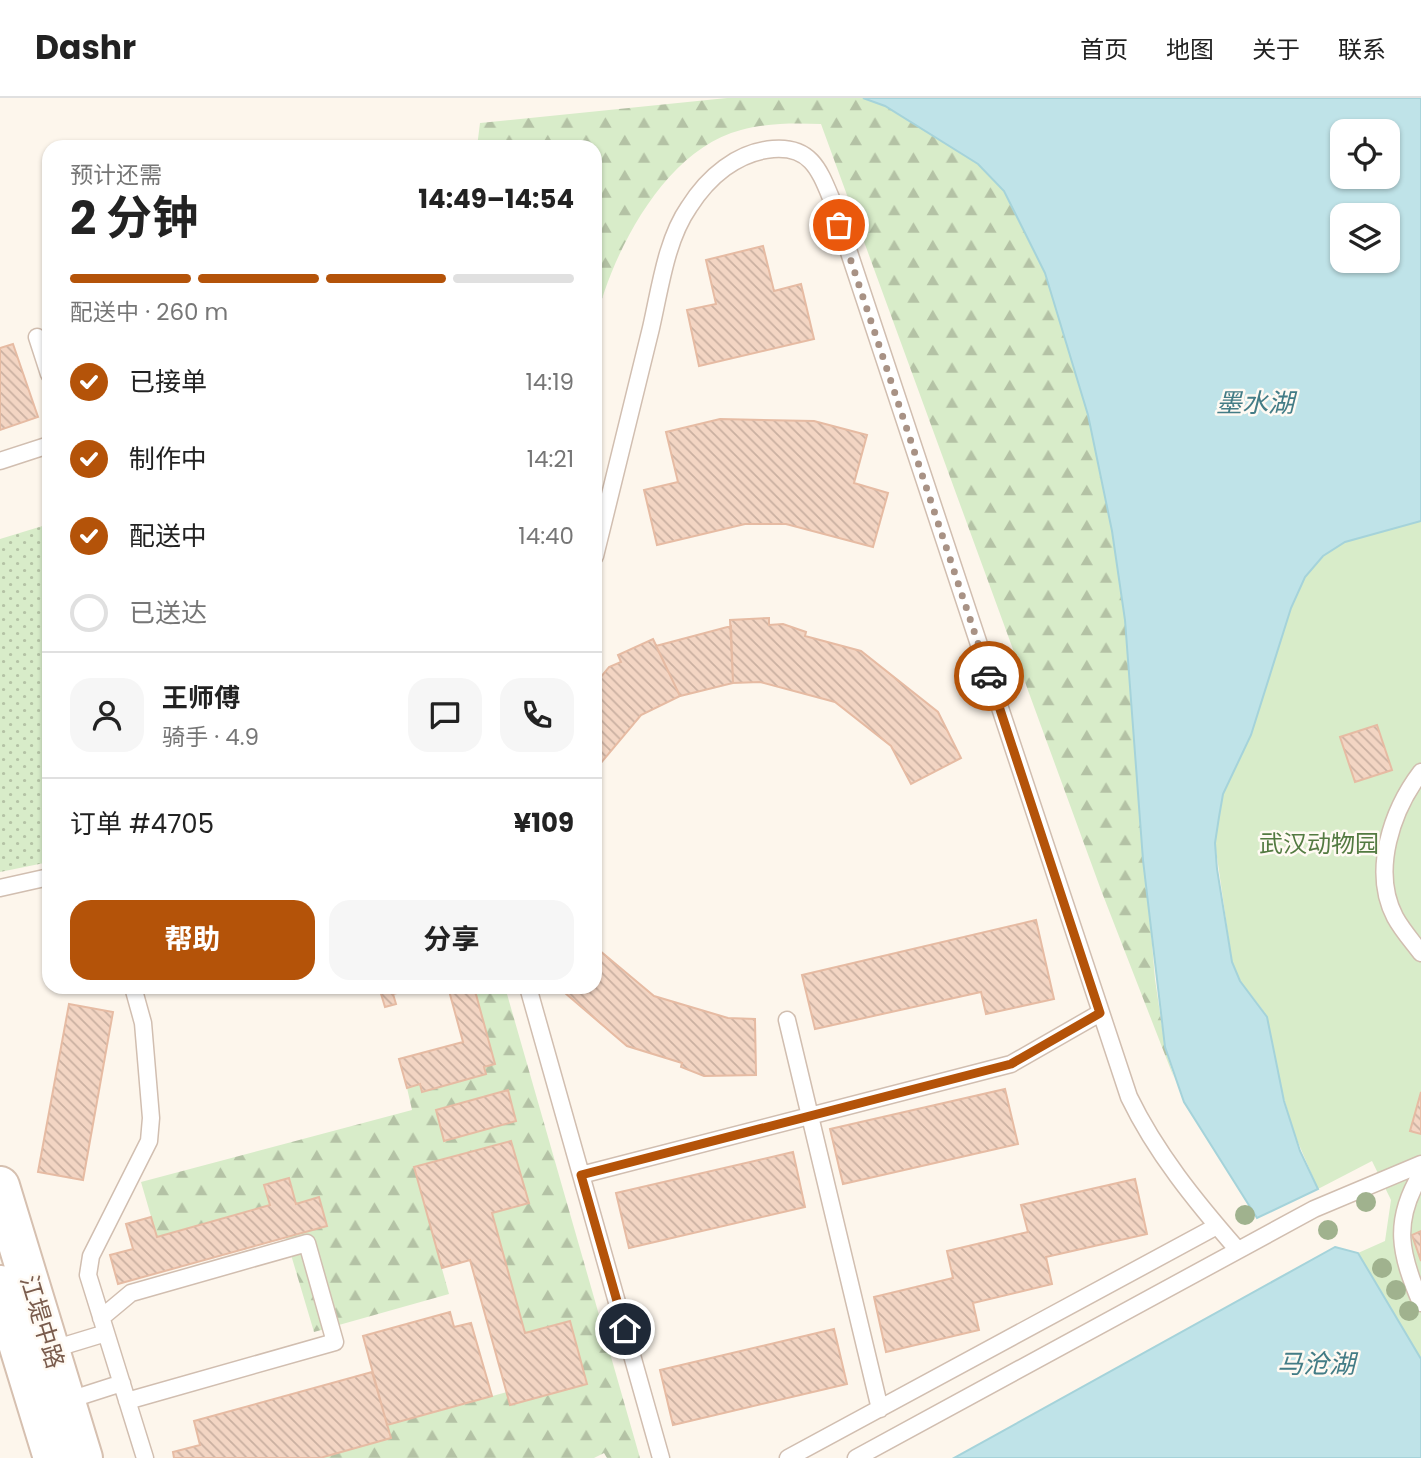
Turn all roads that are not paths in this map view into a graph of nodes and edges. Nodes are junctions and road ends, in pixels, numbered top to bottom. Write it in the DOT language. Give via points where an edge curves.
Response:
graph roads {
  1 [pos="37,337"];
  2 [pos="42,352"];
  3 [pos="42,447"];
  4 [pos="0,461"];
  5 [pos="602,527"];
  6 [pos="1421,772"];
  7 [pos="42,879"];
  8 [pos="0,888"];
  9 [pos="1421,953"];
  10 [pos="135,994"];
  11 [pos="530,994"];
  12 [pos="1100,1013"];
  13 [pos="787,1020"];
  14 [pos="810,1116"];
  15 [pos="1421,1164"];
  16 [pos="1421,1174"];
  17 [pos="581,1175"];
  18 [pos="0,1186"];
  19 [pos="1217,1226"];
  20 [pos="1237,1249"];
  21 [pos="0,1285"];
  22 [pos="1421,1303"];
  23 [pos="104,1325"];
  24 [pos="50,1350"];
  25 [pos="122,1383"];
  26 [pos="66,1401"];
  27 [pos="127,1401"];
  28 [pos="880,1409"];
  29 [pos="53,1458"];
  30 [pos="83,1458"];
  31 [pos="145,1458"];
  32 [pos="661,1458"];
  33 [pos="788,1458"];
  34 [pos="856,1458"];
  1 -- 2 [label="lane"];
  3 -- 4 [label="lane"];
  5 -- 12 [label="lane" via="667,260 688,208 723,168 747,154 785,148 802,152 820,170 831,198"];
  6 -- 9 [label="lane" via="1391,828 1385,876 1395,917"];
  7 -- 8 [label="lane"];
  10 -- 23 [label="lane" via="143,1023 149,1141 91,1256 88,1275"];
  11 -- 17 [label="lane"];
  12 -- 14 [label="lane" via="1011,1064"];
  12 -- 19 [label="lane" via="1139,1118"];
  13 -- 14 [label="lane"];
  14 -- 17 [label="lane"];
  14 -- 28 [label="lane"];
  15 -- 20 [label="lane" via="1332,1200"];
  16 -- 22 [label="lane" via="1403,1214 1400,1234"];
  17 -- 32 [label="lane"];
  18 -- 24 [label="main road, 江堤中路"];
  19 -- 20 [label="lane"];
  19 -- 28 [label="lane"];
  20 -- 34 [label="lane"];
  21 -- 29 [label="main road, 江堤中路"];
  23 -- 24 [label="lane"];
  23 -- 25 [label="lane"];
  23 -- 27 [label="lane" via="131,1293 307,1242 335,1342"];
  24 -- 26 [label="main road, 江堤中路"];
  25 -- 26 [label="lane"];
  25 -- 27 [label="lane"];
  26 -- 30 [label="main road, 江堤中路"];
  27 -- 31 [label="lane"];
  28 -- 33 [label="lane"];
}
